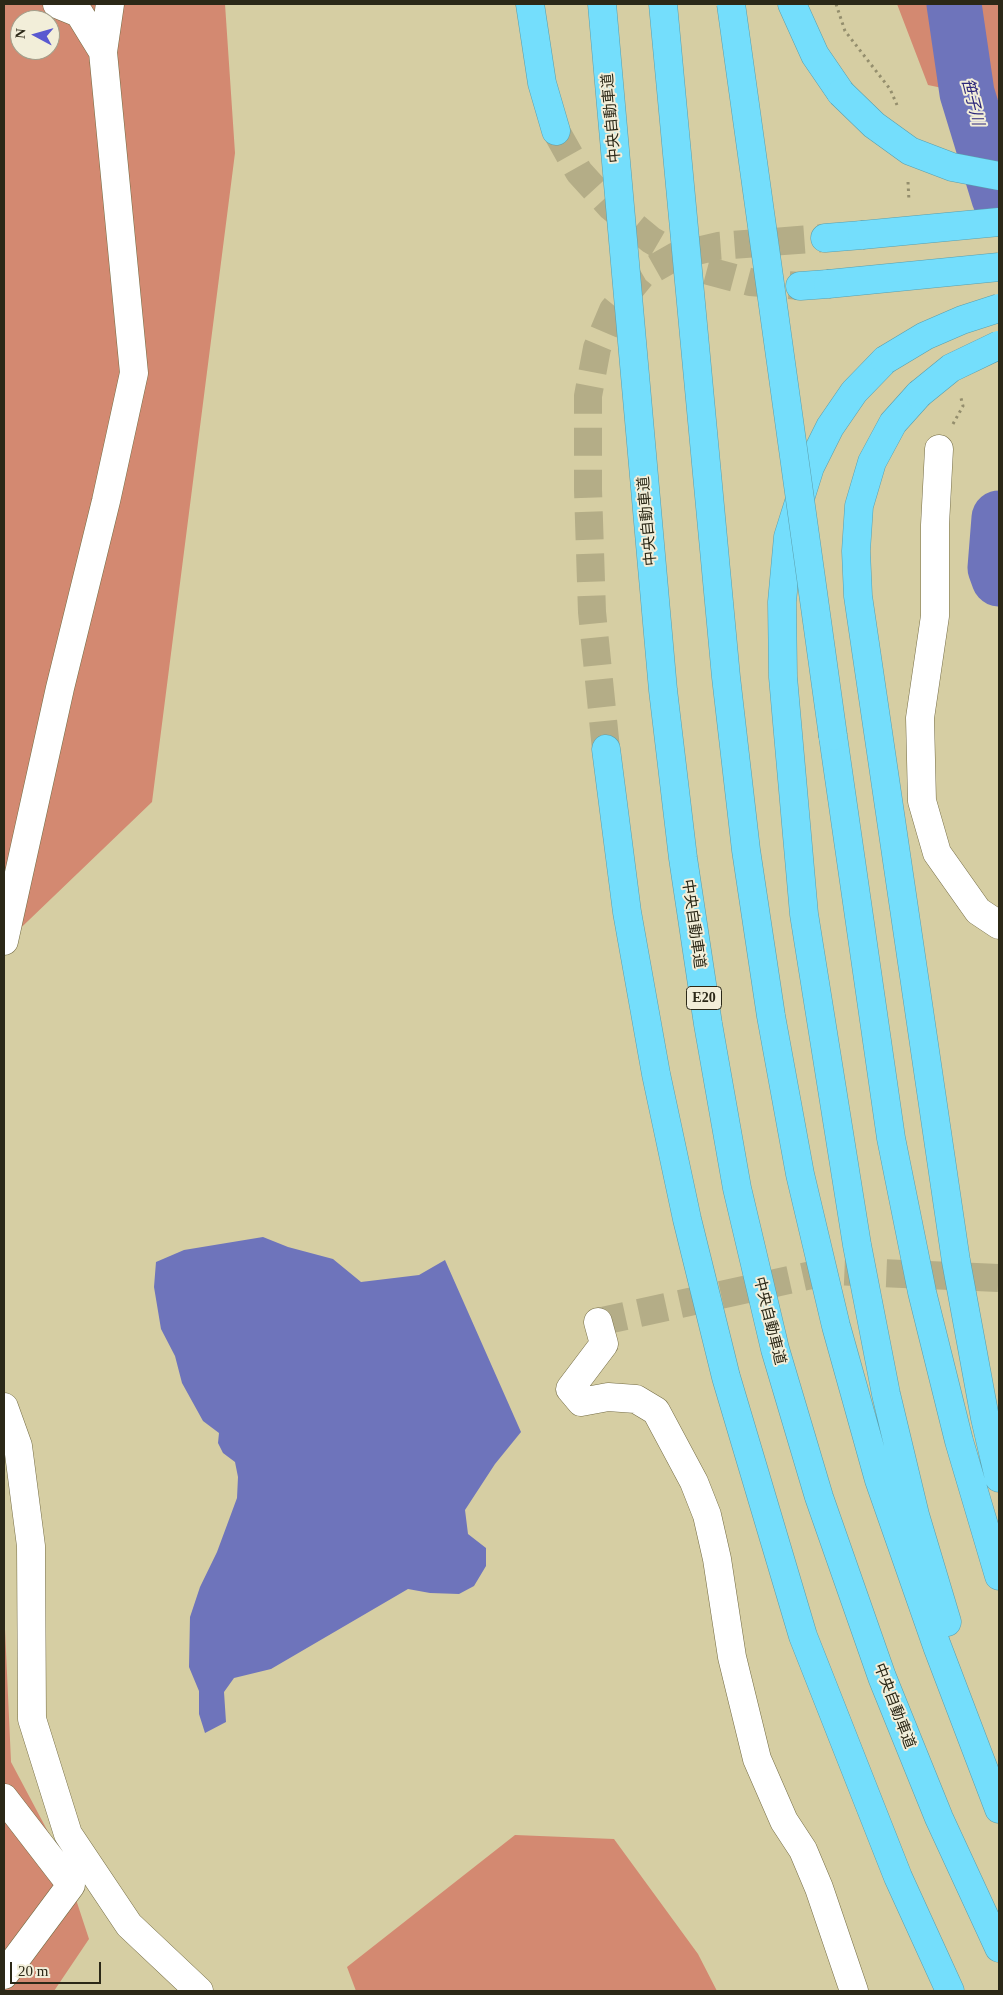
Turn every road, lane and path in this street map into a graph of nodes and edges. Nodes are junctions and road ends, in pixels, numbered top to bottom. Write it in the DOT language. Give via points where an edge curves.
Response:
graph roads {
  1 [pos="57,4"];
  2 [pos="110,4"];
  3 [pos="530,4"];
  4 [pos="602,4"];
  5 [pos="663,4"];
  6 [pos="731,4"];
  7 [pos="792,4"];
  8 [pos="836,4"];
  9 [pos="845,31"];
  10 [pos="103,52"];
  11 [pos="556,131"];
  12 [pos="999,176"];
  13 [pos="999,222"];
  14 [pos="826,238"];
  15 [pos="999,267"];
  16 [pos="800,286"];
  17 [pos="999,308"];
  18 [pos="999,345"];
  19 [pos="938,449"];
  20 [pos="606,749"];
  21 [pos="999,925"];
  22 [pos="4,942"];
  23 [pos="598,1322"];
  24 [pos="4,1407"];
  25 [pos="999,1478"];
  26 [pos="999,1576"];
  27 [pos="999,1770"];
  28 [pos="4,1798"];
  29 [pos="999,1809"];
  30 [pos="898,1877"];
  31 [pos="999,1948"];
  32 [pos="4,1975"];
  33 [pos="199,1991"];
  34 [pos="854,1991"];
  35 [pos="942,1991"];
  36 [pos="950,1991"];
  1 -- 10 [label="street" via="79,13"];
  2 -- 10 [label="street"];
  3 -- 11 [label="highway" via="542,83"];
  4 -- 31 [label="highway, 中央自動車道 / E20" via="664,700 686,878 737,1188 775,1349 819,1497 885,1686 938,1818"];
  5 -- 29 [label="highway" via="742,821 771,1016 795,1146 836,1326 880,1480 937,1646"];
  6 -- 26 [label="highway, bridge" via="890,1138 924,1302 959,1441"];
  7 -- 12 [label="highway, bridge" via="815,55 841,94 874,125 910,150 952,167"];
  8 -- 9 [label="path"];
  10 -- 22 [label="street" via="134,373"];
  13 -- 14 [label="highway, bridge"];
  15 -- 16 [label="highway, bridge"];
  17 -- 27 [label="highway, bridge" via="932,333 885,360 854,392 830,426 810,467 788,537 782,602 783,677 804,914 857,1245 886,1394 915,1515 953,1641"];
  18 -- 25 [label="highway, bridge" via="951,368 919,394 893,423 872,462 859,506 856,551 858,596 956,1261"];
  19 -- 21 [label="street" via="935,616 920,718 922,801 937,852 978,911"];
  20 -- 30 [label="highway" via="628,912 656,1074 726,1377 802,1636"];
  23 -- 34 [label="street" via="604,1344 570,1390 581,1402 608,1397 636,1399 656,1411 694,1482 707,1515 732,1657 757,1759 784,1821 803,1850"];
  24 -- 33 [label="street" via="18,1446 31,1546 32,1719 68,1834 129,1925"];
  28 -- 32 [label="street" via="71,1885"];
  30 -- 35 [label="highway"];
  30 -- 36 [label="highway"];
}
